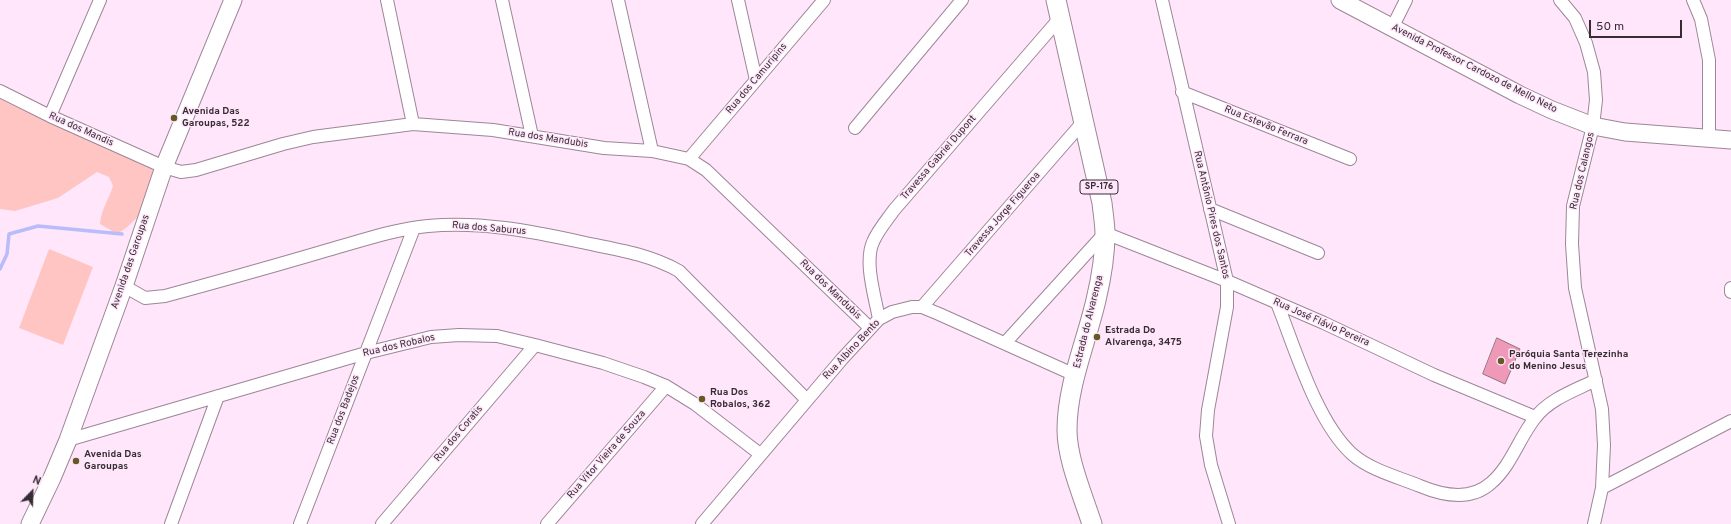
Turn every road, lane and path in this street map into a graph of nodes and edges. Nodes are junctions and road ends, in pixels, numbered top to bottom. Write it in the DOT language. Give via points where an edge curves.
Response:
graph roads {
  1 [pos="100,0"];
  2 [pos="233,0"];
  3 [pos="387,0"];
  4 [pos="502,0"];
  5 [pos="618,0"];
  6 [pos="738,0"];
  7 [pos="824,0"];
  8 [pos="962,0"];
  9 [pos="1162,0"];
  10 [pos="1340,0"];
  11 [pos="1406,0"];
  12 [pos="1560,0"];
  13 [pos="1693,0"];
  14 [pos="1058,9"];
  15 [pos="1392,28"];
  16 [pos="756,80"];
  17 [pos="0,91"];
  18 [pos="1182,92"];
  19 [pos="50,116"];
  20 [pos="1084,122"];
  21 [pos="413,124"];
  22 [pos="1594,126"];
  23 [pos="855,128"];
  24 [pos="532,136"];
  25 [pos="1709,139"];
  26 [pos="1731,140"];
  27 [pos="652,151"];
  28 [pos="689,159"];
  29 [pos="1350,160"];
  30 [pos="164,167"];
  31 [pos="1210,209"];
  32 [pos="414,228"];
  33 [pos="1105,234"];
  34 [pos="1318,253"];
  35 [pos="1226,281"];
  36 [pos="124,286"];
  37 [pos="1731,288"];
  38 [pos="1731,292"];
  39 [pos="1278,303"];
  40 [pos="922,307"];
  41 [pos="879,319"];
  42 [pos="870,328"];
  43 [pos="1005,343"];
  44 [pos="535,344"];
  45 [pos="366,353"];
  46 [pos="1076,375"];
  47 [pos="1596,380"];
  48 [pos="666,386"];
  49 [pos="218,396"];
  50 [pos="807,400"];
  51 [pos="1535,417"];
  52 [pos="1731,421"];
  53 [pos="68,440"];
  54 [pos="760,454"];
  55 [pos="1602,488"];
  56 [pos="30,524"];
  57 [pos="171,524"];
  58 [pos="300,524"];
  59 [pos="382,524"];
  60 [pos="547,524"];
  61 [pos="702,524"];
  62 [pos="1092,524"];
  63 [pos="1229,524"];
  64 [pos="1594,524"];
  1 -- 19 [label="street"];
  2 -- 30 [label="street, Avenida das Garoupas"];
  3 -- 21 [label="street"];
  4 -- 24 [label="street"];
  5 -- 27 [label="street"];
  6 -- 16 [label="street"];
  7 -- 16 [label="street, Rua dos Camuripins"];
  8 -- 23 [label="street"];
  9 -- 18 [label="street, Rua Antônio Pires dos Santos"];
  10 -- 15 [label="street, Avenida Professor Cardozo de Mello Neto"];
  11 -- 15 [label="street"];
  12 -- 22 [label="street, Rua dos Calangos" via="1575,18 1586,43 1594,72"];
  13 -- 25 [label="street" via="1701,19 1709,60"];
  14 -- 20 [label="main road, Estrada do Alvarenga / SP-176"];
  14 -- 41 [label="street, Travessa Gabriel Dupont" via="879,231 870,253"];
  15 -- 22 [label="street, Avenida Professor Cardozo de Mello Neto" via="1552,110"];
  16 -- 28 [label="street, Rua dos Camuripins"];
  17 -- 19 [label="street, Rua dos Mandis"];
  18 -- 29 [label="street, Rua Estevão Ferrara"];
  18 -- 31 [label="street, Rua Antônio Pires dos Santos"];
  19 -- 30 [label="street, Rua dos Mandis"];
  20 -- 33 [label="main road, Estrada do Alvarenga / SP-176" via="1102,203"];
  20 -- 40 [label="street, Travessa Jorge Figueroa"];
  21 -- 24 [label="street, Rua dos Mandubis" via="493,130"];
  21 -- 30 [label="street, Rua dos Mandubis" via="313,137 196,170 181,172"];
  22 -- 25 [label="street, Avenida Professor Cardozo de Mello Neto" via="1625,132"];
  22 -- 47 [label="street, Rua dos Calangos" via="1573,206 1572,244 1575,288"];
  24 -- 27 [label="street, Rua dos Mandubis" via="604,148"];
  25 -- 26 [label="street, Avenida Professor Cardozo de Mello Neto"];
  27 -- 28 [label="street, Rua dos Mandubis"];
  28 -- 42 [label="street, Rua dos Mandubis" via="706,170"];
  30 -- 36 [label="street, Avenida das Garoupas"];
  31 -- 34 [label="street"];
  31 -- 35 [label="street, Rua Antônio Pires dos Santos"];
  32 -- 36 [label="street, Rua dos Saburus" via="165,296 145,298"];
  32 -- 45 [label="street, Rua dos Badejos"];
  32 -- 50 [label="street, Rua dos Saburus" via="468,225 514,229 620,250 662,262 679,271"];
  33 -- 35 [label="street, Rua José Flávio Pereira"];
  33 -- 43 [label="street"];
  33 -- 46 [label="main road, Estrada do Alvarenga / SP-176" via="1096,299"];
  35 -- 39 [label="street, Rua José Flávio Pereira"];
  35 -- 63 [label="street, Rua Antônio Pires dos Santos" via="1226,307 1208,410 1206,436 1211,465"];
  36 -- 53 [label="street, Avenida das Garoupas"];
  37 -- 38 [label="street"];
  39 -- 51 [label="street, Rua José Flávio Pereira" via="1434,375"];
  39 -- 51 [label="street" via="1308,383 1328,424 1341,442 1366,464 1431,491 1467,496 1491,484"];
  40 -- 41 [label="street, Rua Albino Bento" via="903,308"];
  40 -- 43 [label="street, Rua Albino Bento"];
  41 -- 42 [label="street, Rua Albino Bento"];
  42 -- 50 [label="street, Rua Albino Bento"];
  43 -- 46 [label="street, Rua Albino Bento"];
  44 -- 45 [label="street, Rua dos Robalos" via="497,336 459,335 431,337"];
  44 -- 48 [label="street, Rua dos Robalos" via="603,363"];
  44 -- 59 [label="street, Rua dos Coratis"];
  45 -- 49 [label="street, Rua dos Robalos"];
  45 -- 58 [label="street, Rua dos Badejos"];
  46 -- 62 [label="main road, Estrada do Alvarenga / SP-176" via="1069,404 1069,452"];
  47 -- 51 [label="street" via="1558,398"];
  47 -- 55 [label="street, Rua dos Calangos" via="1602,409 1604,445"];
  48 -- 54 [label="street, Rua dos Robalos" via="695,404"];
  48 -- 60 [label="street, Rua Vitor Vieira de Souza"];
  49 -- 53 [label="street, Rua dos Robalos"];
  49 -- 57 [label="street"];
  50 -- 54 [label="street, Rua Albino Bento"];
  52 -- 55 [label="street"];
  53 -- 56 [label="street, Avenida das Garoupas"];
  54 -- 61 [label="street, Rua Albino Bento"];
  55 -- 64 [label="street, Rua dos Calangos"];
}
